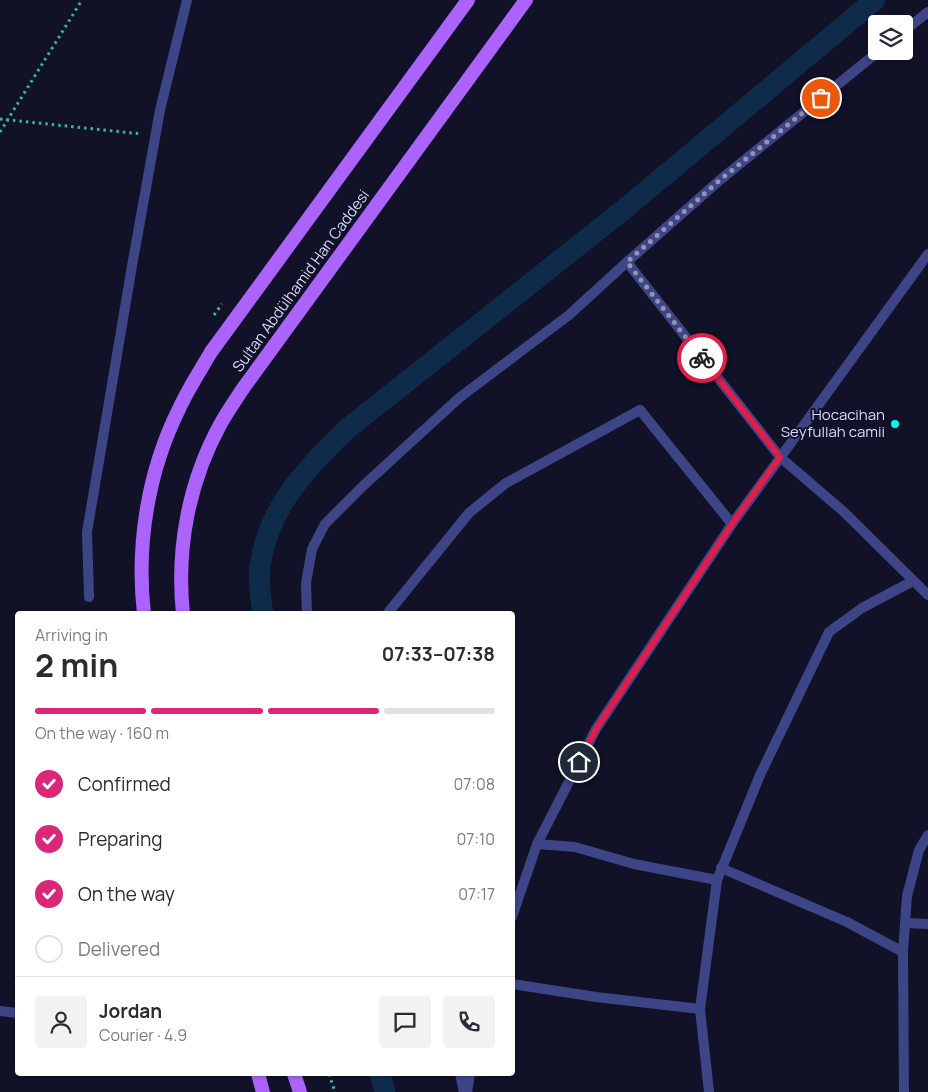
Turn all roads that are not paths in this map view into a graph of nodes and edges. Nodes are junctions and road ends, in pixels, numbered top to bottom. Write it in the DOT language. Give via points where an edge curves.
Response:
graph roads {
  1 [pos="187,0"];
  2 [pos="468,0"];
  3 [pos="526,0"];
  4 [pos="928,12"];
  5 [pos="913,24"];
  6 [pos="868,60"];
  7 [pos="928,254"];
  8 [pos="627,262"];
  9 [pos="780,457"];
  10 [pos="732,524"];
  11 [pos="914,581"];
  12 [pos="928,595"];
  13 [pos="89,597"];
  14 [pos="144,611"];
  15 [pos="183,611"];
  16 [pos="307,611"];
  17 [pos="389,611"];
  18 [pos="928,835"];
  19 [pos="537,844"];
  20 [pos="722,868"];
  21 [pos="716,880"];
  22 [pos="515,908"];
  23 [pos="905,922"];
  24 [pos="928,924"];
  25 [pos="902,952"];
  26 [pos="515,984"];
  27 [pos="700,1009"];
  28 [pos="0,1011"];
  29 [pos="15,1012"];
  30 [pos="259,1076"];
  31 [pos="295,1076"];
  32 [pos="461,1076"];
  33 [pos="469,1076"];
  34 [pos="263,1092"];
  35 [pos="300,1092"];
  36 [pos="465,1092"];
  37 [pos="709,1092"];
  38 [pos="904,1092"];
  1 -- 13 [label="street" via="155,135 87,532"];
  2 -- 14 [label="main road, Sultan Abdülhamid Han Caddesi" via="211,352 179,409 165,440 149,499 142,565"];
  3 -- 15 [label="main road, Sultan Abdülhamid Han Caddesi" via="244,387 221,424 194,488 184,527"];
  4 -- 5 [label="street"];
  6 -- 8 [label="street" via="720,180"];
  7 -- 9 [label="street"];
  8 -- 9 [label="street"];
  8 -- 16 [label="street" via="569,315 460,398 325,524 312,549 306,583"];
  9 -- 10 [label="street"];
  9 -- 11 [label="street" via="844,512"];
  10 -- 17 [label="street" via="640,410 506,483 469,513"];
  10 -- 19 [label="street" via="596,729"];
  11 -- 12 [label="street"];
  11 -- 20 [label="street" via="862,608 829,632 760,775"];
  18 -- 23 [label="street" via="919,850 907,896"];
  19 -- 21 [label="street" via="575,847 634,864"];
  19 -- 22 [label="street"];
  20 -- 21 [label="street"];
  20 -- 25 [label="street" via="847,922"];
  21 -- 27 [label="street"];
  23 -- 24 [label="street"];
  23 -- 25 [label="street"];
  25 -- 38 [label="street"];
  26 -- 27 [label="street"];
  27 -- 37 [label="street"];
  28 -- 29 [label="street"];
  30 -- 34 [label="main road"];
  31 -- 35 [label="main road"];
  32 -- 36 [label="street"];
  33 -- 36 [label="street"];
}
